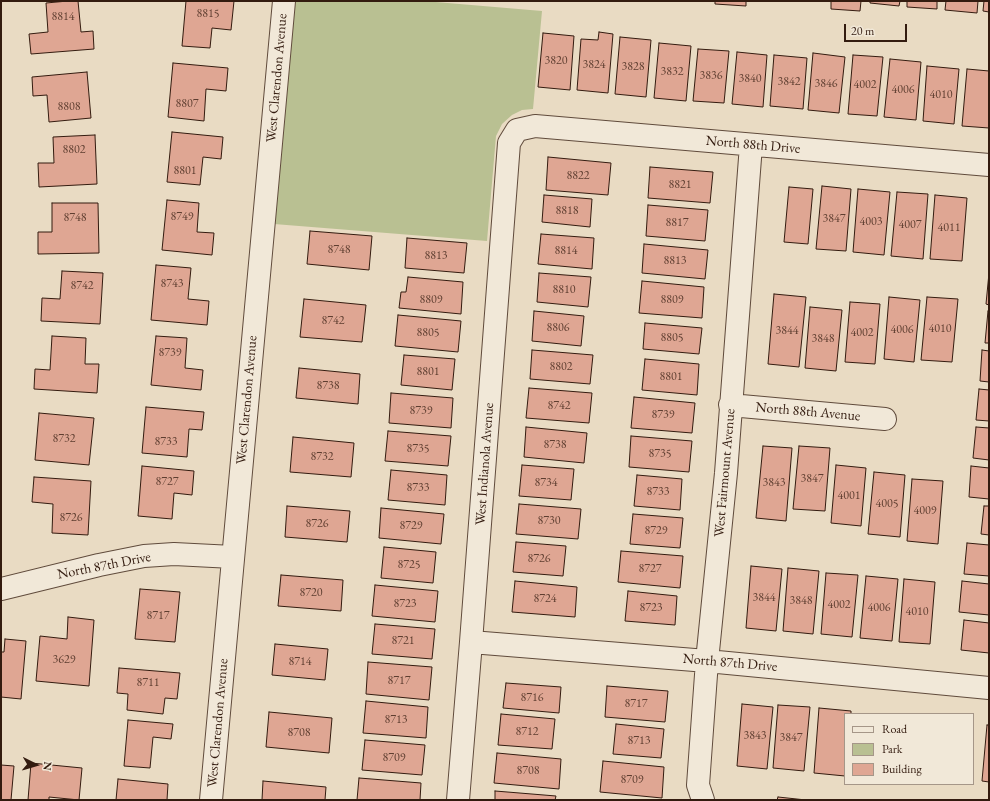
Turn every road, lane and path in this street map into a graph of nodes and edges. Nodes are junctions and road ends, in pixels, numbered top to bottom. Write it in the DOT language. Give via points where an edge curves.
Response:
graph roads {
  1 [pos="284,1"];
  2 [pos="517,130"];
  3 [pos="751,145"];
  4 [pos="989,165"];
  5 [pos="730,405"];
  6 [pos="885,419"];
  7 [pos="233,557"];
  8 [pos="1,589"];
  9 [pos="471,642"];
  10 [pos="707,661"];
  11 [pos="989,688"];
  12 [pos="211,800"];
  13 [pos="458,800"];
  14 [pos="703,800"];
  1 -- 7 [label="street, West Clarendon Avenue"];
  2 -- 3 [label="street, North 88th Drive" via="535,126"];
  2 -- 9 [label="street, West Indianola Avenue" via="509,144"];
  3 -- 4 [label="street, North 88th Drive"];
  3 -- 5 [label="street, West Fairmount Avenue"];
  5 -- 6 [label="street, North 88th Avenue"];
  5 -- 10 [label="street, West Fairmount Avenue"];
  7 -- 8 [label="street, North 87th Drive" via="174,554 144,556 99,564"];
  7 -- 12 [label="street, West Clarendon Avenue"];
  9 -- 10 [label="street, North 87th Drive"];
  9 -- 13 [label="street, West Indianola Avenue"];
  10 -- 11 [label="street, North 87th Drive"];
  10 -- 14 [label="street, West Fairmount Avenue" via="698,785"];
}
